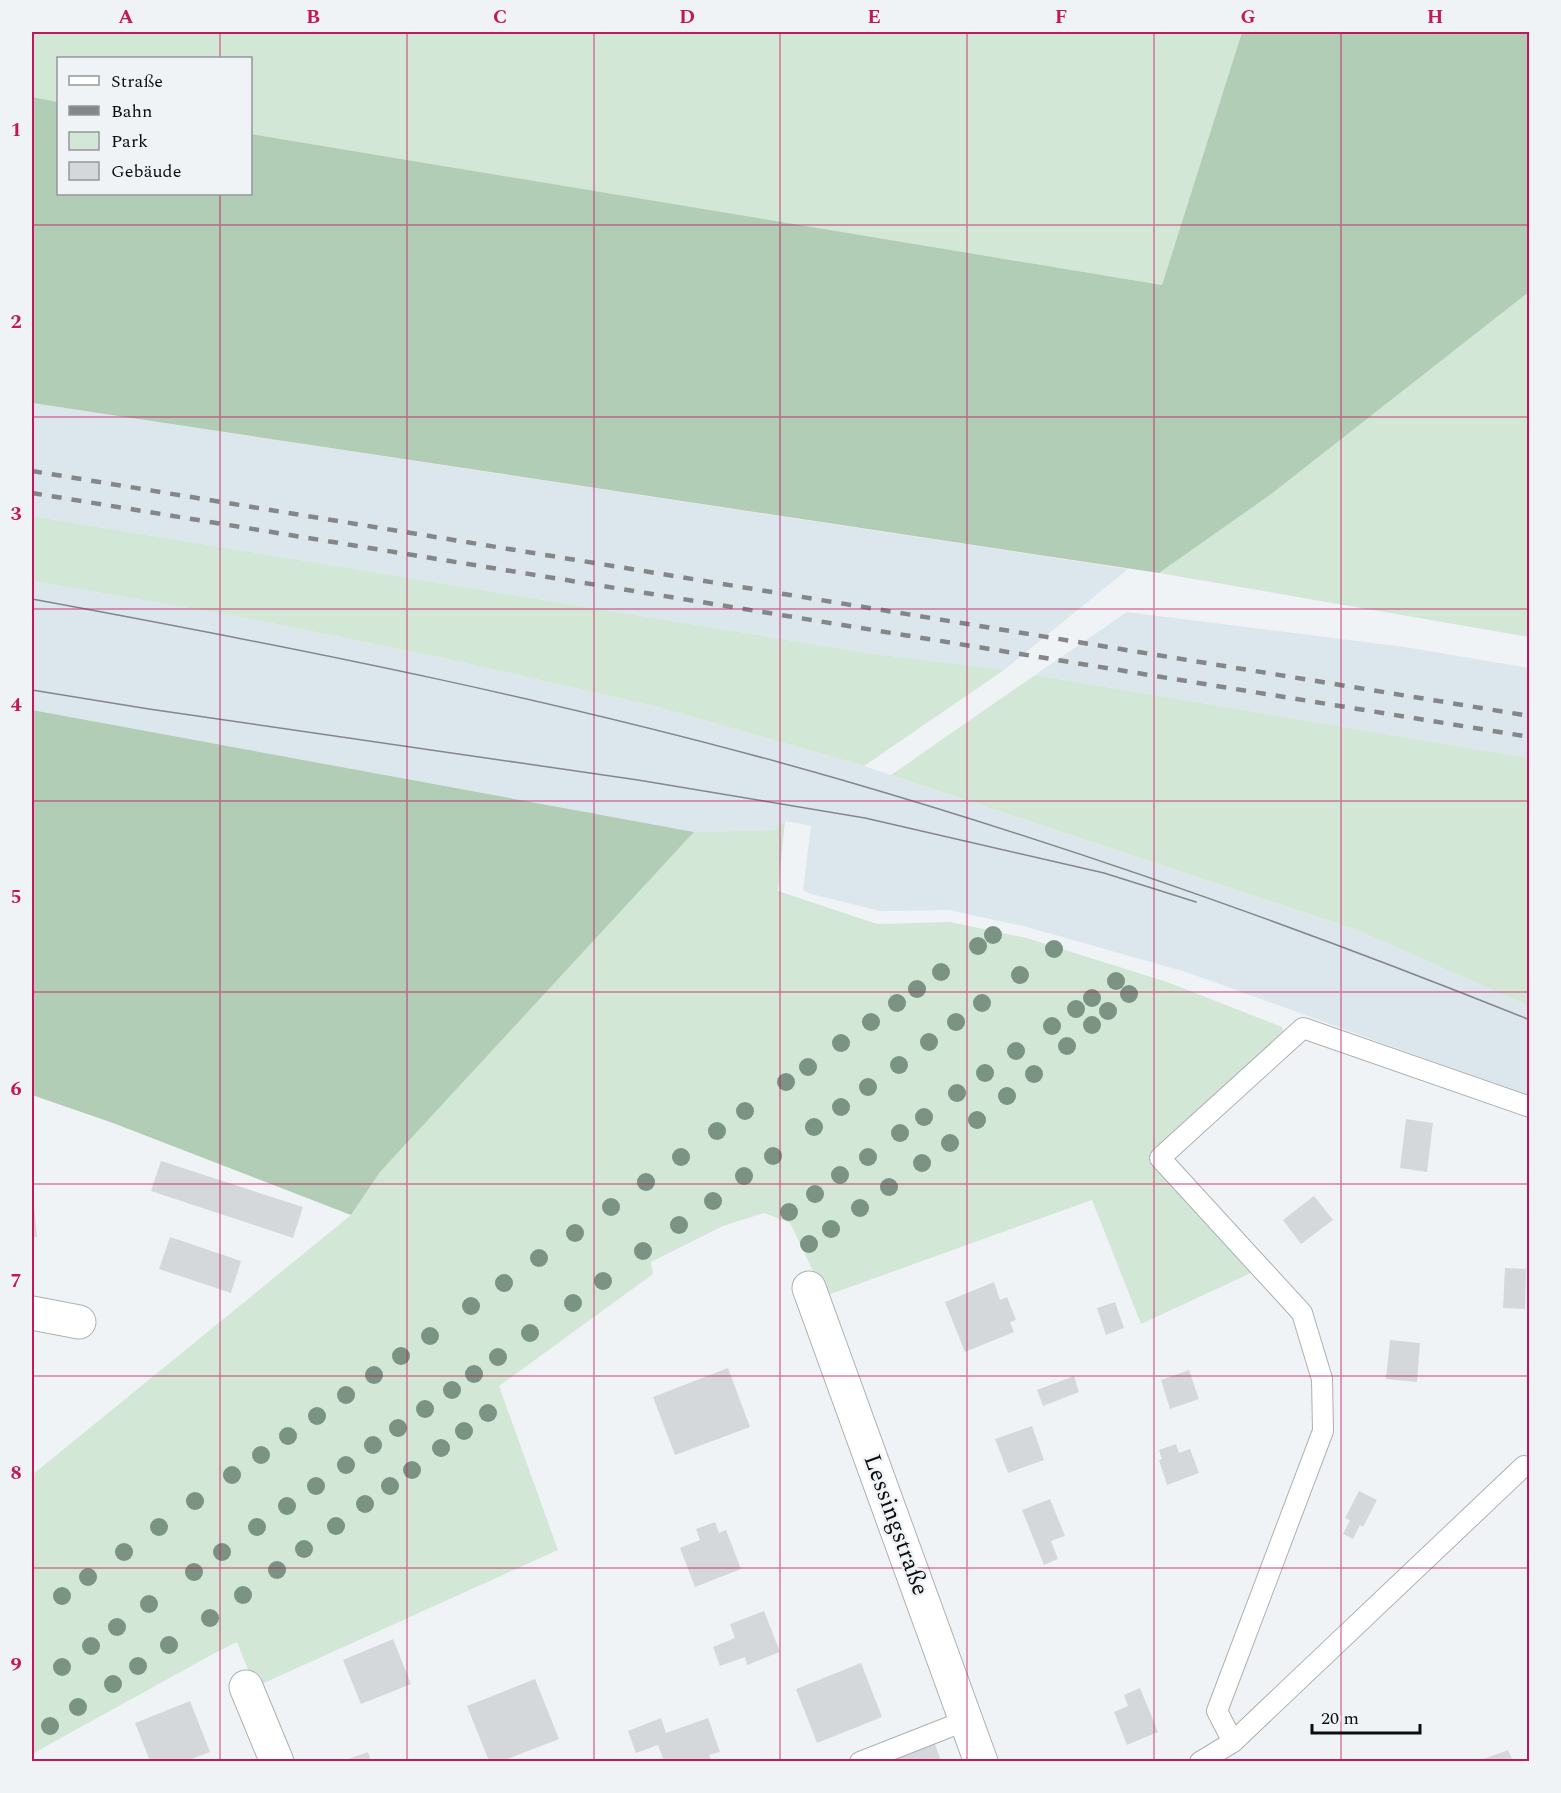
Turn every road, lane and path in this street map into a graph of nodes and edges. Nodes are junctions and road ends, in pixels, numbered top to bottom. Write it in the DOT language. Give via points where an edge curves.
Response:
graph roads {
  1 [pos="1530,1107"];
  2 [pos="809,1288"];
  3 [pos="32,1313"];
  4 [pos="79,1322"];
  5 [pos="1530,1467"];
  6 [pos="246,1687"];
  7 [pos="967,1720"];
  8 [pos="1233,1742"];
  9 [pos="277,1761"];
  10 [pos="860,1761"];
  11 [pos="981,1761"];
  12 [pos="1200,1761"];
  1 -- 8 [label="lane" via="1303,1028 1160,1158 1302,1312 1322,1379 1323,1431 1217,1711"];
  2 -- 7 [label="street, Lessingstraße"];
  3 -- 4 [label="street"];
  5 -- 8 [label="lane" via="1524,1466"];
  6 -- 9 [label="street"];
  7 -- 10 [label="lane"];
  7 -- 11 [label="street, Lessingstraße"];
  8 -- 12 [label="lane"];
}
